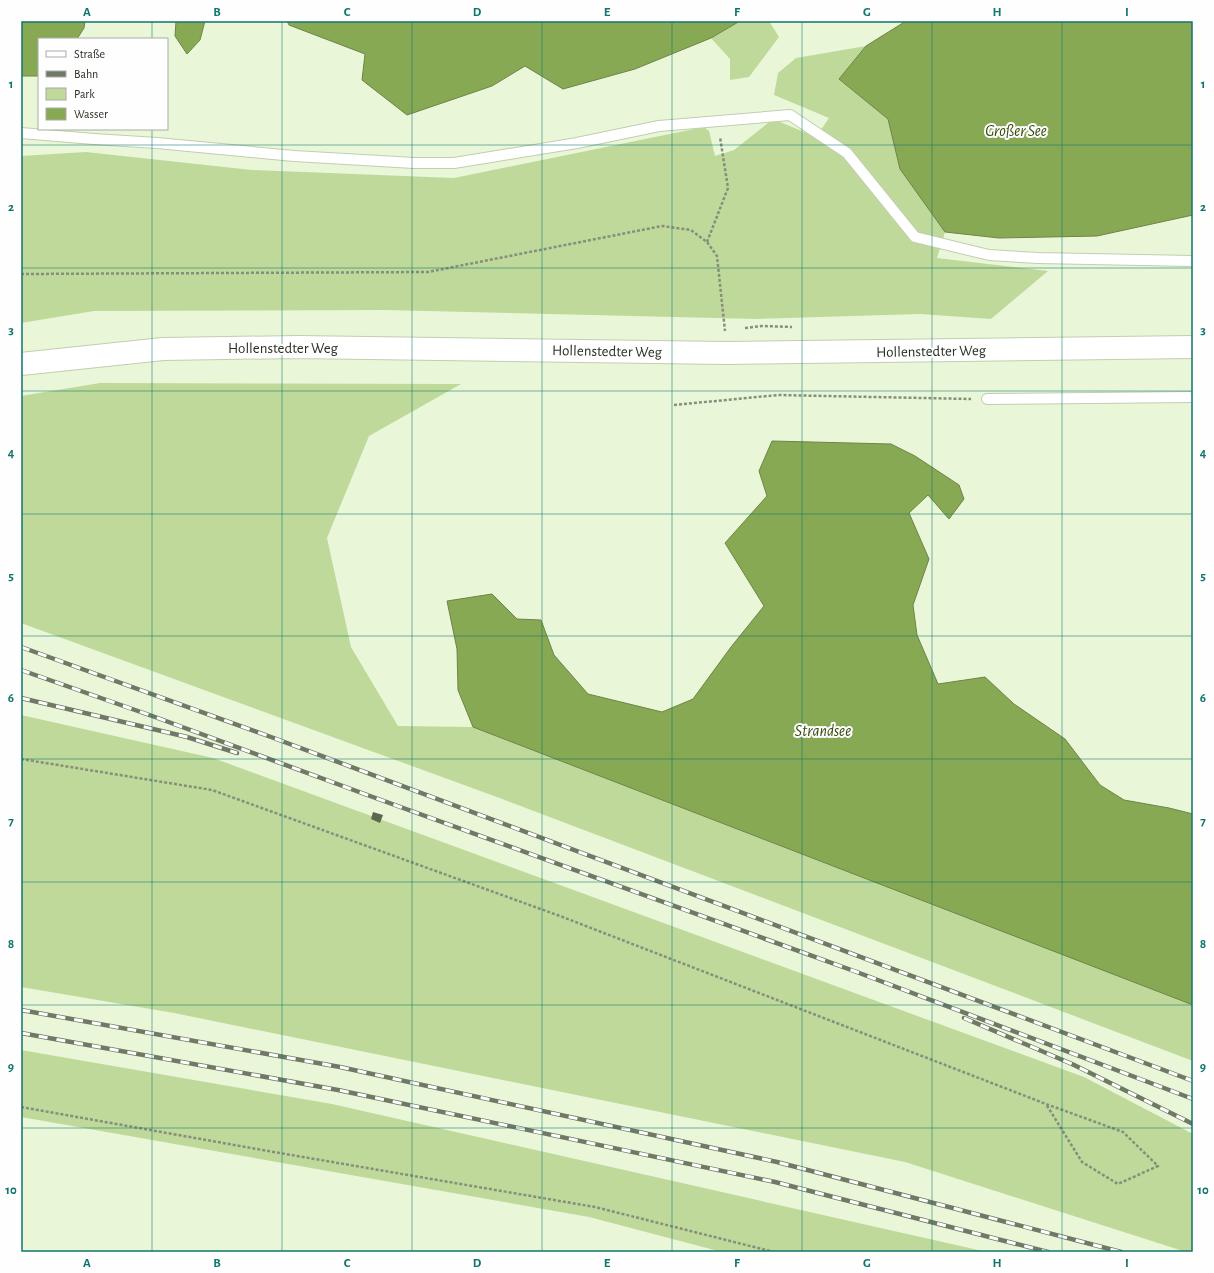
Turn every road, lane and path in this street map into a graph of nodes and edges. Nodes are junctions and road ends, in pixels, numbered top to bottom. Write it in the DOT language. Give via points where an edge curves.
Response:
graph roads {
  1 [pos="718,121"];
  2 [pos="21,133"];
  3 [pos="707,242"];
  4 [pos="1193,261"];
  5 [pos="21,274"];
  6 [pos="725,329"];
  7 [pos="1193,348"];
  8 [pos="21,364"];
  9 [pos="1193,396"];
  10 [pos="987,399"];
  11 [pos="674,405"];
  12 [pos="21,759"];
  13 [pos="1046,1104"];
  14 [pos="21,1106"];
  15 [pos="774,1252"];
  1 -- 2 [label="lane" via="659,126 577,143 454,163 294,156"];
  1 -- 3 [label="path" via="728,188"];
  1 -- 4 [label="lane" via="790,115 848,153 915,237 989,255"];
  3 -- 5 [label="path" via="691,230 662,226 428,272"];
  3 -- 6 [label="path" via="717,256"];
  7 -- 8 [label="main road, Hollenstedter Weg" via="727,353 297,347 163,349"];
  9 -- 10 [label="lane"];
  10 -- 11 [label="path" via="778,395"];
  12 -- 13 [label="path" via="212,790 560,916"];
  13 -- 13 [label="path" via="1123,1132 1158,1166 1118,1184 1082,1162"];
  14 -- 15 [label="path" via="595,1207"];
}
